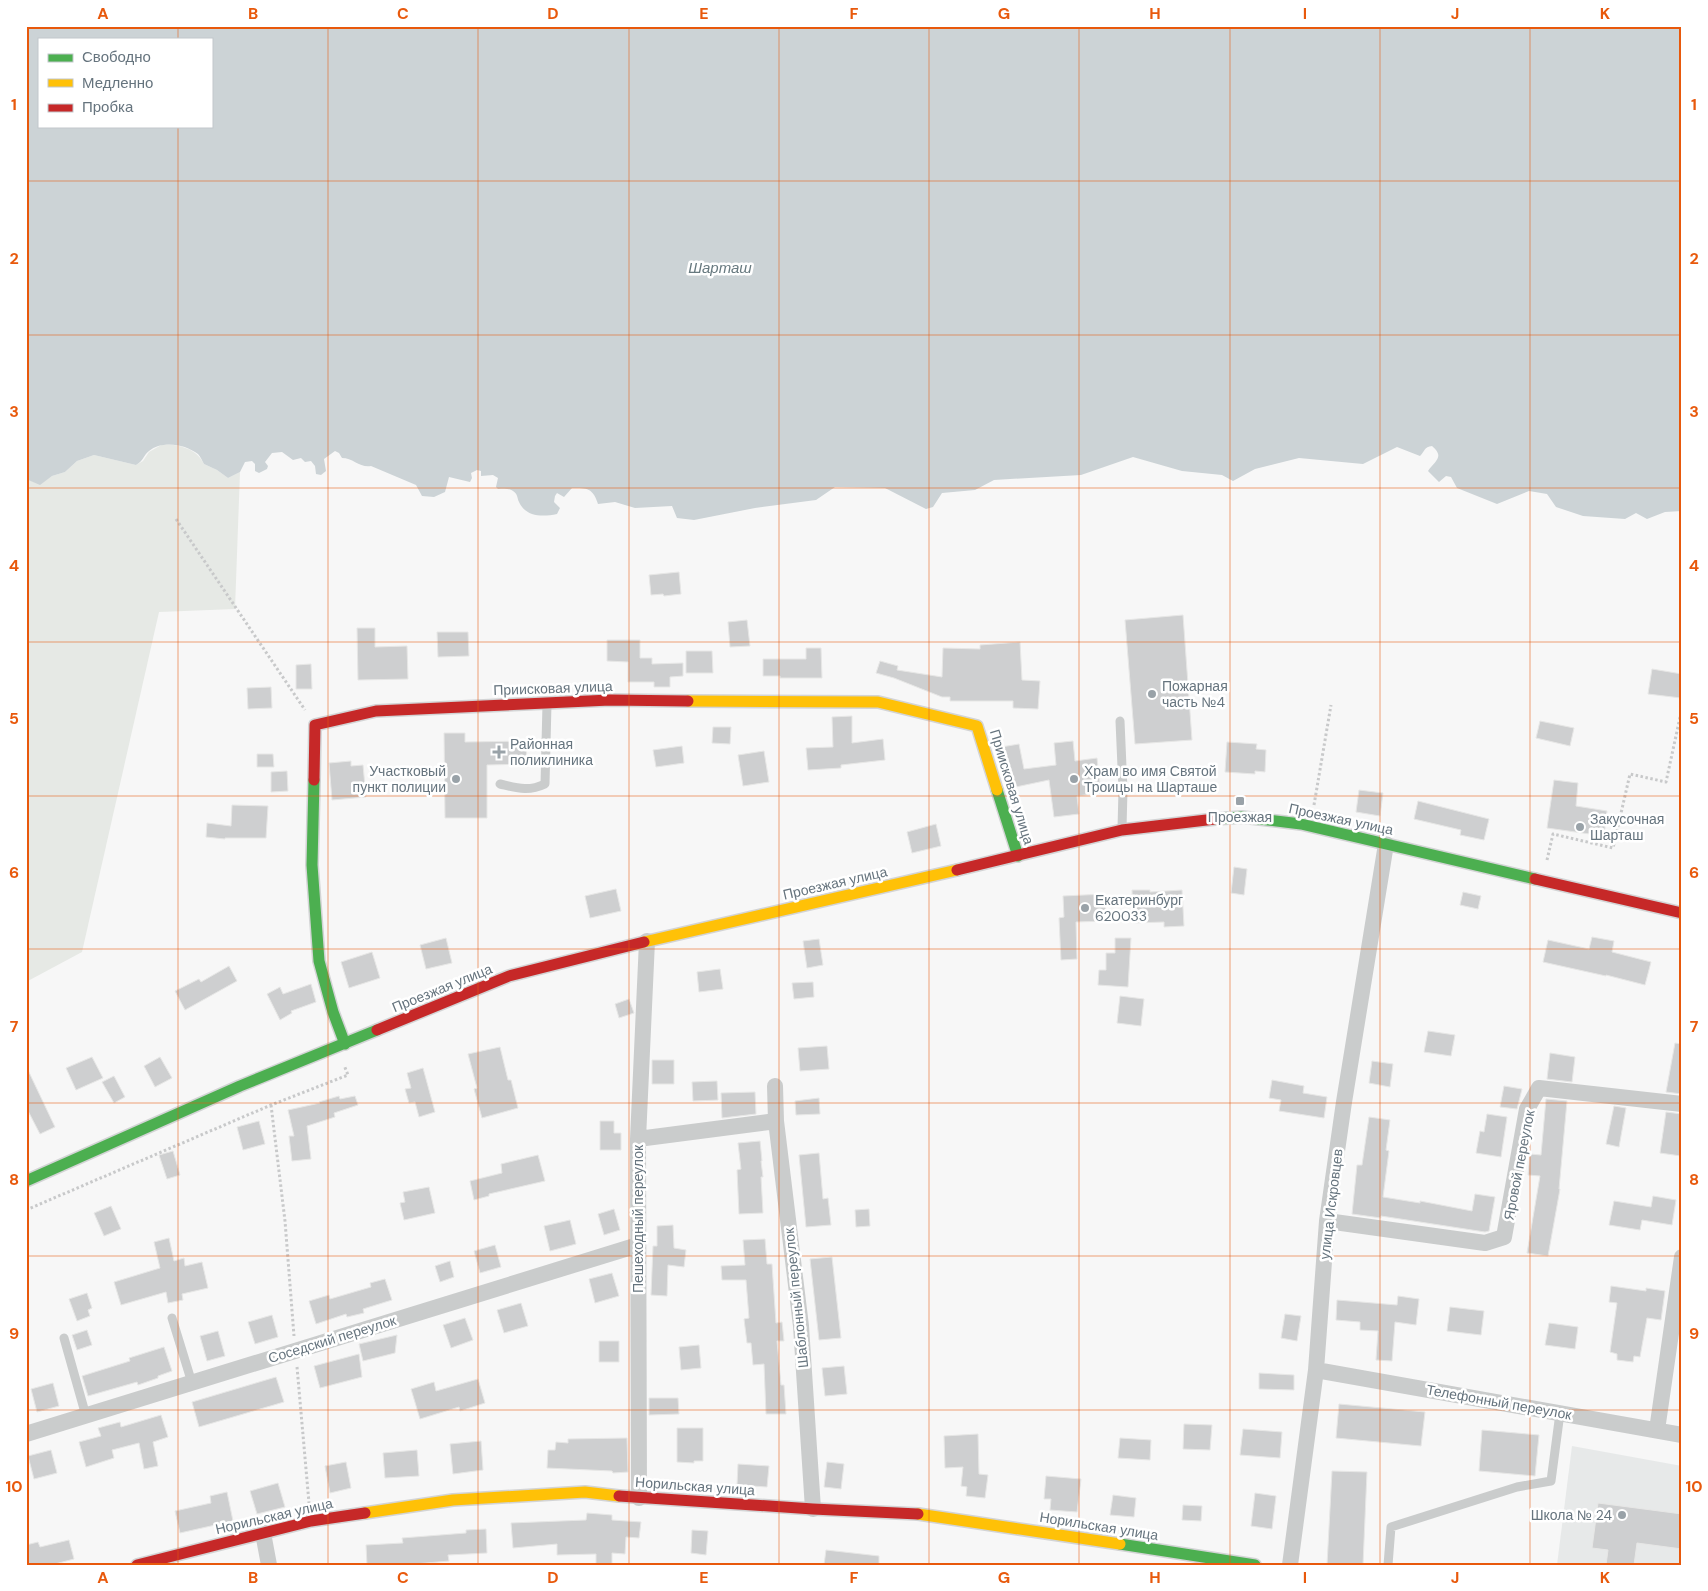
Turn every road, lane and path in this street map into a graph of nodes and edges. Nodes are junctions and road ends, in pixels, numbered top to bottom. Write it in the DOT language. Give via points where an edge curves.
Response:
graph roads {
  1 [pos="176,519"];
  2 [pos="548,703"];
  3 [pos="1331,705"];
  4 [pos="1682,708"];
  5 [pos="1120,721"];
  6 [pos="315,725"];
  7 [pos="500,784"];
  8 [pos="1313,814"];
  9 [pos="1122,830"];
  10 [pos="1386,844"];
  11 [pos="1018,856"];
  12 [pos="1546,866"];
  13 [pos="1682,913"];
  14 [pos="646,941"];
  15 [pos="345,1044"];
  16 [pos="342,1062"];
  17 [pos="775,1086"];
  18 [pos="1682,1104"];
  19 [pos="272,1105"];
  20 [pos="776,1121"];
  21 [pos="638,1139"];
  22 [pos="26,1181"];
  23 [pos="26,1210"];
  24 [pos="1328,1220"];
  25 [pos="638,1245"];
  26 [pos="1682,1257"];
  27 [pos="172,1318"];
  28 [pos="64,1338"];
  29 [pos="295,1350"];
  30 [pos="1316,1370"];
  31 [pos="192,1383"];
  32 [pos="1560,1413"];
  33 [pos="86,1416"];
  34 [pos="1657,1430"];
  35 [pos="26,1434"];
  36 [pos="1682,1435"];
  37 [pos="639,1498"];
  38 [pos="813,1510"];
  39 [pos="311,1521"];
  40 [pos="263,1533"];
  41 [pos="137,1565"];
  42 [pos="270,1565"];
  43 [pos="1255,1565"];
  44 [pos="1290,1565"];
  45 [pos="1388,1565"];
  1 -- 6 [label="path"];
  2 -- 6 [label="street, Приисковая улица" via="376,711"];
  2 -- 7 [label="lane" via="545,784 534,789 519,789"];
  2 -- 11 [label="street, Приисковая улица" via="610,700 878,702 977,726"];
  3 -- 8 [label="path"];
  4 -- 12 [label="path" via="1666,782 1630,774 1613,848 1553,834"];
  5 -- 9 [label="lane"];
  6 -- 15 [label="street" via="312,865 319,961"];
  9 -- 10 [label="street, Проезжая улица" via="1242,817 1301,824"];
  9 -- 11 [label="street, Проезжая улица"];
  10 -- 13 [label="street, Проезжая улица"];
  10 -- 24 [label="street, улица Искровцев"];
  11 -- 14 [label="street, Проезжая улица"];
  14 -- 15 [label="street, Проезжая улица" via="509,976"];
  14 -- 21 [label="street, Пешеходный переулок"];
  15 -- 22 [label="street, Проезжая улица" via="240,1086"];
  16 -- 19 [label="path" via="348,1075"];
  17 -- 20 [label="street, Шаблонный переулок"];
  18 -- 24 [label="street, Яровой переулок" via="1540,1088 1528,1109 1504,1237 1485,1243"];
  19 -- 23 [label="path"];
  19 -- 29 [label="path"];
  20 -- 21 [label="street"];
  20 -- 38 [label="street, Шаблонный переулок" via="801,1326"];
  21 -- 25 [label="street, Пешеходный переулок"];
  24 -- 30 [label="street, улица Искровцев"];
  25 -- 29 [label="street, Соседский переулок"];
  25 -- 37 [label="street, Пешеходный переулок"];
  26 -- 34 [label="street"];
  27 -- 31 [label="lane"];
  28 -- 33 [label="lane"];
  29 -- 31 [label="street, Соседский переулок"];
  29 -- 39 [label="path"];
  30 -- 32 [label="street, Телефонный переулок"];
  30 -- 44 [label="street, улица Искровцев"];
  31 -- 33 [label="street, Соседский переулок"];
  32 -- 34 [label="street, Телефонный переулок"];
  32 -- 45 [label="lane" via="1551,1481 1517,1487 1391,1527"];
  33 -- 35 [label="street, Соседский переулок"];
  34 -- 36 [label="street, Телефонный переулок"];
  37 -- 38 [label="street, Норильская улица"];
  37 -- 39 [label="street, Норильская улица" via="585,1492 453,1500"];
  38 -- 43 [label="street, Норильская улица" via="920,1514"];
  39 -- 40 [label="street, Норильская улица"];
  40 -- 41 [label="street, Норильская улица"];
  40 -- 42 [label="street"];
}
